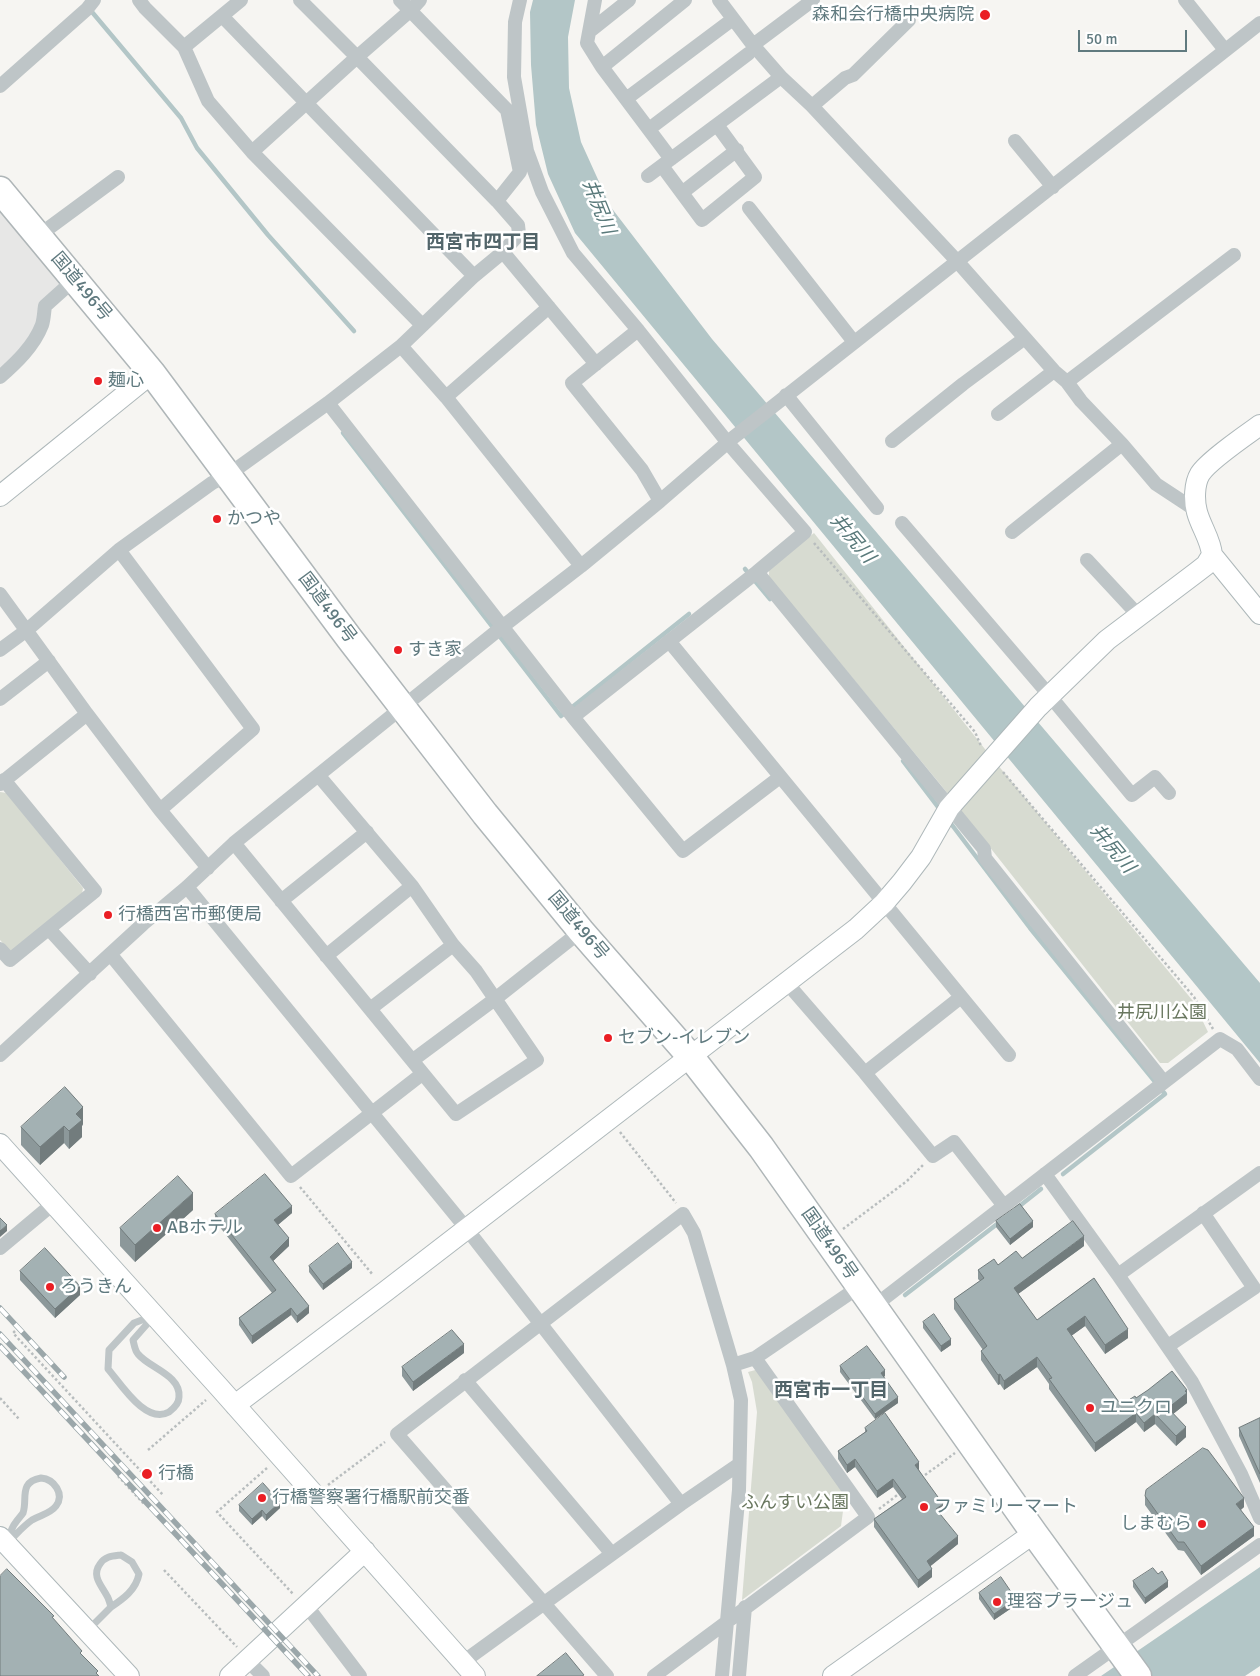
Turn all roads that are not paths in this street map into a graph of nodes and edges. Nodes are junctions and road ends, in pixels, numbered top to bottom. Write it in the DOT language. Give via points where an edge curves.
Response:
graph roads {
  1 [pos="94,0"];
  2 [pos="139,0"];
  3 [pos="241,0"];
  4 [pos="300,0"];
  5 [pos="400,0"];
  6 [pos="520,0"];
  7 [pos="595,0"];
  8 [pos="629,0"];
  9 [pos="685,0"];
  10 [pos="719,0"];
  11 [pos="813,0"];
  12 [pos="1184,0"];
  13 [pos="416,5"];
  14 [pos="222,16"];
  15 [pos="733,19"];
  16 [pos="909,20"];
  17 [pos="1260,23"];
  18 [pos="590,31"];
  19 [pos="184,47"];
  20 [pos="751,50"];
  21 [pos="1225,50"];
  22 [pos="357,56"];
  23 [pos="602,67"];
  24 [pos="781,78"];
  25 [pos="0,86"];
  26 [pos="626,99"];
  27 [pos="307,102"];
  28 [pos="812,106"];
  29 [pos="717,125"];
  30 [pos="648,130"];
  31 [pos="1015,141"];
  32 [pos="737,150"];
  33 [pos="252,152"];
  34 [pos="666,162"];
  35 [pos="648,176"];
  36 [pos="118,177"];
  37 [pos="1053,187"];
  38 [pos="0,190"];
  39 [pos="683,192"];
  40 [pos="497,200"];
  41 [pos="749,208"];
  42 [pos="38,236"];
  43 [pos="503,252"];
  44 [pos="1234,255"];
  45 [pos="957,261"];
  46 [pos="474,276"];
  47 [pos="74,280"];
  48 [pos="549,308"];
  49 [pos="422,324"];
  50 [pos="638,330"];
  51 [pos="1025,338"];
  52 [pos="854,342"];
  53 [pos="400,346"];
  54 [pos="596,364"];
  55 [pos="1054,371"];
  56 [pos="152,373"];
  57 [pos="0,377"];
  58 [pos="1068,382"];
  59 [pos="446,398"];
  60 [pos="784,398"];
  61 [pos="328,403"];
  62 [pos="998,414"];
  63 [pos="1260,425"];
  64 [pos="731,440"];
  65 [pos="892,441"];
  66 [pos="1122,444"];
  67 [pos="228,475"];
  68 [pos="0,496"];
  69 [pos="660,501"];
  70 [pos="877,508"];
  71 [pos="1197,511"];
  72 [pos="902,523"];
  73 [pos="1012,532"];
  74 [pos="119,550"];
  75 [pos="1212,556"];
  76 [pos="1087,560"];
  77 [pos="581,566"];
  78 [pos="757,572"];
  79 [pos="0,594"];
  80 [pos="1260,614"];
  81 [pos="1139,616"];
  82 [pos="502,627"];
  83 [pos="27,630"];
  84 [pos="669,641"];
  85 [pos="0,650"];
  86 [pos="49,661"];
  87 [pos="0,699"];
  88 [pos="1044,701"];
  89 [pos="403,707"];
  90 [pos="87,714"];
  91 [pos="573,717"];
  92 [pos="319,776"];
  93 [pos="780,776"];
  94 [pos="2,782"];
  95 [pos="1169,793"];
  96 [pos="949,808"];
  97 [pos="160,810"];
  98 [pos="367,832"];
  99 [pos="234,843"];
  100 [pos="208,868"];
  101 [pos="412,886"];
  102 [pos="188,887"];
  103 [pos="281,901"];
  104 [pos="884,904"];
  105 [pos="50,929"];
  106 [pos="581,930"];
  107 [pos="453,945"];
  108 [pos="0,949"];
  109 [pos="111,955"];
  110 [pos="326,956"];
  111 [pos="90,974"];
  112 [pos="786,982"];
  113 [pos="961,997"];
  114 [pos="495,999"];
  115 [pos="370,1009"];
  116 [pos="0,1055"];
  117 [pos="1009,1055"];
  118 [pos="690,1056"];
  119 [pos="413,1060"];
  120 [pos="865,1073"];
  121 [pos="422,1074"];
  122 [pos="1260,1079"];
  123 [pos="1164,1082"];
  124 [pos="372,1114"];
  125 [pos="0,1144"];
  126 [pos="1260,1173"];
  127 [pos="1045,1174"];
  128 [pos="54,1203"];
  129 [pos="1004,1206"];
  130 [pos="1203,1213"];
  131 [pos="466,1228"];
  132 [pos="0,1248"];
  133 [pos="1118,1275"];
  134 [pos="866,1296"];
  135 [pos="154,1315"];
  136 [pos="539,1323"];
  137 [pos="1168,1346"];
  138 [pos="756,1358"];
  139 [pos="733,1365"];
  140 [pos="465,1380"];
  141 [pos="235,1405"];
  142 [pos="738,1465"];
  143 [pos="681,1504"];
  144 [pos="1260,1518"];
  145 [pos="1034,1534"];
  146 [pos="2,1545"];
  147 [pos="1260,1545"];
  148 [pos="365,1552"];
  149 [pos="612,1554"];
  150 [pos="301,1601"];
  151 [pos="544,1604"];
  152 [pos="745,1607"];
  153 [pos="111,1608"];
  154 [pos="727,1621"];
  155 [pos="87,1631"];
  156 [pos="1119,1650"];
  157 [pos="242,1654"];
  158 [pos="469,1669"];
  159 [pos="129,1676"];
  160 [pos="230,1676"];
  161 [pos="263,1676"];
  162 [pos="360,1676"];
  163 [pos="607,1676"];
  164 [pos="654,1676"];
  165 [pos="722,1676"];
  166 [pos="739,1676"];
  167 [pos="834,1676"];
  168 [pos="1075,1676"];
  169 [pos="1138,1676"];
  1 -- 25 [label="street"];
  2 -- 19 [label="street"];
  3 -- 14 [label="street"];
  4 -- 22 [label="street"];
  5 -- 13 [label="street"];
  6 -- 50 [label="street" via="515,22 514,77 527,151 542,192 573,253"];
  7 -- 18 [label="street"];
  8 -- 18 [label="street"];
  9 -- 23 [label="street"];
  10 -- 15 [label="street"];
  11 -- 20 [label="street"];
  12 -- 21 [label="street"];
  13 -- 22 [label="street"];
  13 -- 40 [label="street" via="507,110 520,172"];
  14 -- 19 [label="street"];
  14 -- 27 [label="street"];
  15 -- 20 [label="street"];
  15 -- 26 [label="street"];
  16 -- 28 [label="street" via="853,75"];
  17 -- 21 [label="street"];
  18 -- 23 [label="street" via="587,43"];
  19 -- 33 [label="street" via="208,101"];
  20 -- 24 [label="street"];
  20 -- 30 [label="street"];
  21 -- 37 [label="street"];
  22 -- 27 [label="street"];
  22 -- 40 [label="street"];
  23 -- 26 [label="street"];
  24 -- 28 [label="street"];
  24 -- 29 [label="street"];
  26 -- 30 [label="street"];
  27 -- 33 [label="street"];
  27 -- 46 [label="street"];
  28 -- 45 [label="street"];
  29 -- 32 [label="street"];
  29 -- 34 [label="street"];
  30 -- 34 [label="street"];
  31 -- 37 [label="street"];
  32 -- 39 [label="street"];
  32 -- 39 [label="street" via="755,177 702,220"];
  33 -- 49 [label="street"];
  34 -- 35 [label="street"];
  34 -- 39 [label="street"];
  36 -- 42 [label="street"];
  37 -- 45 [label="street"];
  38 -- 42 [label="highway, 国道496号"];
  40 -- 43 [label="street" via="518,225 519,234"];
  41 -- 52 [label="street"];
  42 -- 47 [label="highway, 国道496号"];
  43 -- 46 [label="street"];
  43 -- 48 [label="street"];
  44 -- 58 [label="street"];
  45 -- 51 [label="street"];
  45 -- 52 [label="street"];
  46 -- 49 [label="street"];
  47 -- 56 [label="highway, 国道496号"];
  47 -- 57 [label="street" via="45,306 42,324 30,344 18,362"];
  48 -- 54 [label="street"];
  48 -- 59 [label="street"];
  49 -- 53 [label="street"];
  50 -- 54 [label="street"];
  50 -- 64 [label="street"];
  51 -- 55 [label="street"];
  51 -- 65 [label="street"];
  52 -- 60 [label="street"];
  53 -- 59 [label="street"];
  53 -- 61 [label="street"];
  54 -- 69 [label="street" via="572,383 642,470"];
  55 -- 58 [label="street"];
  55 -- 62 [label="street"];
  56 -- 67 [label="highway, 国道496号"];
  56 -- 68 [label="street"];
  58 -- 66 [label="street" via="1081,401"];
  59 -- 77 [label="street"];
  60 -- 64 [label="street"];
  60 -- 70 [label="street"];
  61 -- 67 [label="street"];
  61 -- 82 [label="street"];
  63 -- 71 [label="street" via="1200,474 1196,485"];
  64 -- 69 [label="street"];
  64 -- 78 [label="street" via="805,532"];
  66 -- 71 [label="street" via="1156,484"];
  66 -- 73 [label="street"];
  67 -- 74 [label="street"];
  67 -- 89 [label="highway, 国道496号"];
  69 -- 77 [label="street"];
  71 -- 75 [label="street" via="1212,547"];
  72 -- 88 [label="street"];
  74 -- 83 [label="street"];
  74 -- 97 [label="street" via="253,729"];
  75 -- 80 [label="street"];
  75 -- 81 [label="street" via="1206,565"];
  76 -- 81 [label="street"];
  77 -- 82 [label="street"];
  78 -- 84 [label="street"];
  78 -- 96 [label="street"];
  79 -- 83 [label="street"];
  81 -- 88 [label="street" via="1107,640"];
  82 -- 89 [label="street"];
  82 -- 91 [label="street"];
  83 -- 85 [label="street"];
  83 -- 86 [label="street"];
  84 -- 91 [label="street"];
  84 -- 93 [label="street"];
  86 -- 87 [label="street"];
  86 -- 90 [label="street"];
  88 -- 95 [label="street" via="1132,796 1156,777"];
  88 -- 96 [label="street"];
  89 -- 92 [label="street"];
  89 -- 106 [label="highway, 国道496号" via="485,814"];
  90 -- 94 [label="street"];
  90 -- 97 [label="street"];
  91 -- 93 [label="street" via="683,851"];
  92 -- 98 [label="street"];
  92 -- 99 [label="street"];
  93 -- 104 [label="street"];
  94 -- 105 [label="street" via="95,891"];
  96 -- 104 [label="street" via="921,857"];
  96 -- 123 [label="street" via="984,849 985,858"];
  97 -- 100 [label="street"];
  98 -- 101 [label="street"];
  98 -- 103 [label="street"];
  99 -- 100 [label="street"];
  99 -- 103 [label="street"];
  100 -- 102 [label="street"];
  101 -- 107 [label="street"];
  101 -- 110 [label="street"];
  102 -- 109 [label="street"];
  102 -- 124 [label="street"];
  103 -- 110 [label="street"];
  104 -- 112 [label="street"];
  104 -- 113 [label="street"];
  105 -- 108 [label="street" via="10,960"];
  105 -- 111 [label="street"];
  106 -- 114 [label="street"];
  106 -- 118 [label="highway, 国道496号"];
  107 -- 114 [label="street"];
  107 -- 115 [label="street"];
  109 -- 111 [label="street"];
  109 -- 124 [label="street" via="291,1176"];
  110 -- 115 [label="street"];
  111 -- 116 [label="street"];
  112 -- 118 [label="street"];
  112 -- 120 [label="street"];
  113 -- 117 [label="street"];
  113 -- 120 [label="street"];
  114 -- 119 [label="street"];
  114 -- 121 [label="street" via="537,1060 456,1114"];
  115 -- 119 [label="street"];
  118 -- 131 [label="street"];
  118 -- 134 [label="highway, 国道496号" via="761,1147"];
  119 -- 121 [label="street"];
  120 -- 129 [label="street" via="933,1156 954,1142"];
  121 -- 124 [label="street"];
  122 -- 123 [label="street" via="1237,1049 1220,1039"];
  123 -- 127 [label="street"];
  124 -- 131 [label="street"];
  125 -- 128 [label="street"];
  126 -- 130 [label="street"];
  127 -- 129 [label="street"];
  127 -- 133 [label="street"];
  128 -- 132 [label="street"];
  128 -- 135 [label="street"];
  129 -- 134 [label="street"];
  130 -- 133 [label="street"];
  130 -- 137 [label="street" via="1254,1288"];
  131 -- 136 [label="street"];
  131 -- 141 [label="street"];
  133 -- 137 [label="street"];
  134 -- 138 [label="street"];
  134 -- 145 [label="highway, 国道496号"];
  135 -- 135 [label="lane" via="133,1340 136,1354 176,1384 177,1404 170,1412 161,1415 152,1415 142,1408 108,1369 109,1350 134,1323"];
  135 -- 141 [label="street"];
  136 -- 139 [label="street" via="683,1214 694,1233"];
  136 -- 140 [label="street"];
  136 -- 143 [label="street"];
  137 -- 144 [label="street" via="1228,1448"];
  138 -- 139 [label="street"];
  138 -- 152 [label="street" via="868,1517"];
  139 -- 142 [label="street" via="741,1400"];
  140 -- 149 [label="street"];
  140 -- 151 [label="street" via="397,1434"];
  141 -- 148 [label="street"];
  142 -- 143 [label="street"];
  142 -- 154 [label="street" via="739,1490"];
  143 -- 149 [label="street"];
  145 -- 156 [label="highway, 国道496号"];
  145 -- 167 [label="street"];
  146 -- 146 [label="lane" via="24,1510 28,1485 41,1478 51,1481 59,1495 55,1506 30,1521"];
  146 -- 155 [label="street"];
  147 -- 156 [label="street"];
  148 -- 150 [label="street"];
  148 -- 158 [label="street"];
  149 -- 151 [label="street"];
  150 -- 157 [label="street"];
  150 -- 162 [label="street"];
  151 -- 158 [label="street"];
  151 -- 163 [label="street"];
  152 -- 154 [label="street"];
  152 -- 166 [label="street"];
  153 -- 153 [label="lane" via="96,1573 103,1560 121,1555 132,1562 139,1574 135,1587"];
  153 -- 155 [label="lane"];
  154 -- 164 [label="street"];
  154 -- 165 [label="street"];
  155 -- 159 [label="street"];
  156 -- 168 [label="street"];
  156 -- 169 [label="highway, 国道496号"];
  157 -- 160 [label="street"];
  157 -- 161 [label="street"];
}
